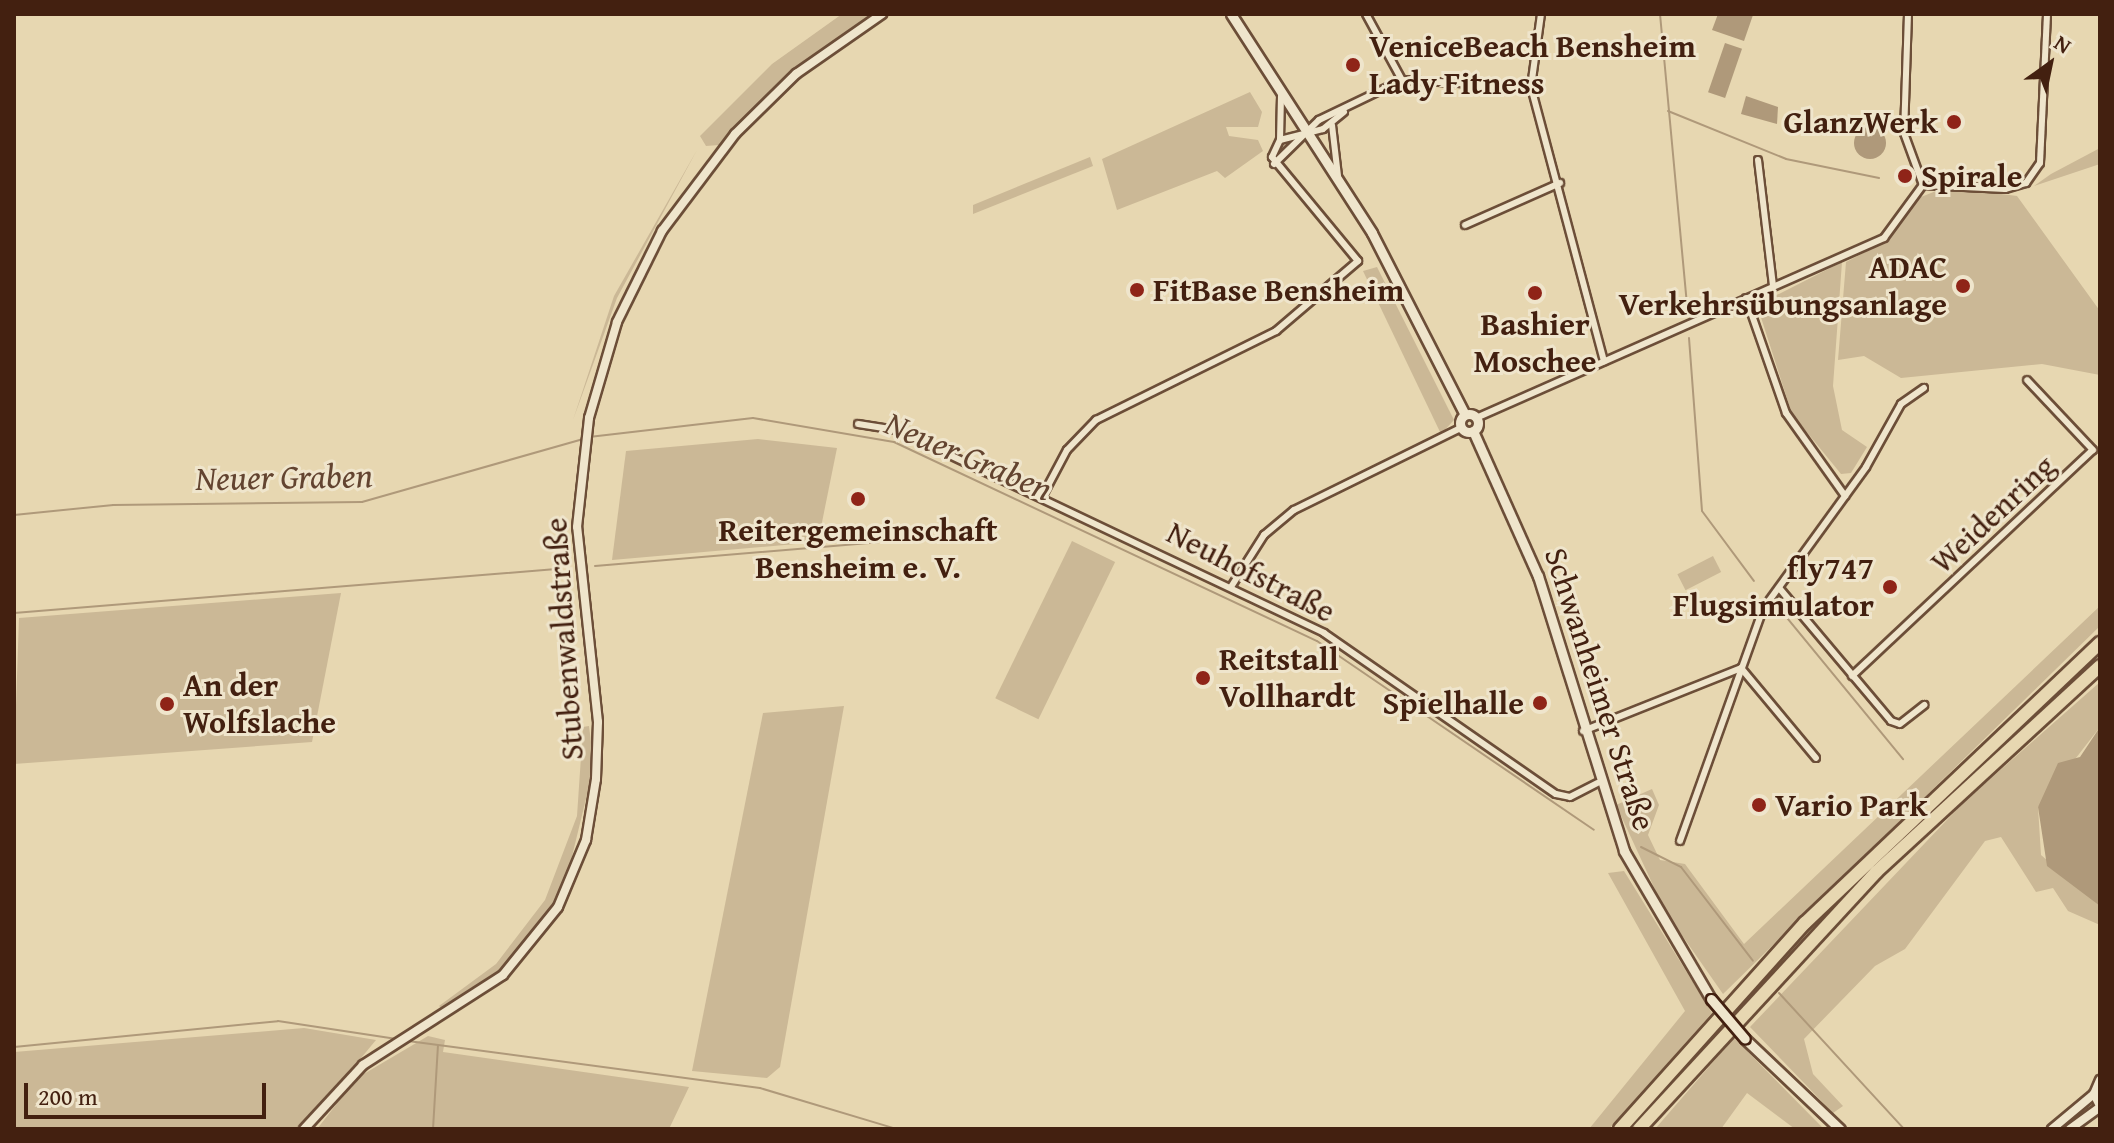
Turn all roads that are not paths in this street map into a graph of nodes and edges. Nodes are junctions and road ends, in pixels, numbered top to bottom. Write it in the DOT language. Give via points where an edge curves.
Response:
graph roads {
  1 [pos="882,14"];
  2 [pos="1231,14"];
  3 [pos="1366,14"];
  4 [pos="1541,14"];
  5 [pos="1908,14"];
  6 [pos="2047,14"];
  7 [pos="1402,80"];
  8 [pos="1531,87"];
  9 [pos="1281,93"];
  10 [pos="1344,112"];
  11 [pos="1332,124"];
  12 [pos="1308,132"];
  13 [pos="1280,140"];
  14 [pos="1758,160"];
  15 [pos="1274,164"];
  16 [pos="1338,176"];
  17 [pos="1560,183"];
  18 [pos="1923,185"];
  19 [pos="1465,225"];
  20 [pos="1773,286"];
  21 [pos="1746,298"];
  22 [pos="1604,361"];
  23 [pos="2027,380"];
  24 [pos="1924,388"];
  25 [pos="1465,415"];
  26 [pos="1476,418"];
  27 [pos="858,424"];
  28 [pos="1461,428"];
  29 [pos="1473,431"];
  30 [pos="1845,496"];
  31 [pos="1042,497"];
  32 [pos="1231,587"];
  33 [pos="1780,589"];
  34 [pos="2100,643"];
  35 [pos="2100,666"];
  36 [pos="1741,668"];
  37 [pos="1852,676"];
  38 [pos="1924,705"];
  39 [pos="1583,731"];
  40 [pos="1816,758"];
  41 [pos="1598,783"];
  42 [pos="1680,841"];
  43 [pos="2100,1080"];
  44 [pos="2094,1094"];
  45 [pos="2100,1106"];
  46 [pos="321,1107"];
  47 [pos="304,1129"];
  48 [pos="313,1129"];
  49 [pos="1620,1129"];
  50 [pos="1639,1129"];
  51 [pos="1840,1129"];
  52 [pos="2052,1129"];
  53 [pos="2070,1129"];
  1 -- 46 [label="street, Stubenwaldstraße" via="796,74 686,194 617,322 582,459 578,570 598,732 586,840 558,907 520,958 475,998 391,1047"];
  2 -- 9 [label="main road"];
  3 -- 7 [label="street"];
  4 -- 8 [label="street"];
  5 -- 18 [label="street" via="1904,133"];
  6 -- 18 [label="street" via="2035,175 2005,189"];
  7 -- 8 [label="street"];
  7 -- 10 [label="street"];
  8 -- 17 [label="street"];
  9 -- 12 [label="main road"];
  9 -- 13 [label="street"];
  10 -- 11 [label="street"];
  10 -- 12 [label="street"];
  11 -- 12 [label="street"];
  11 -- 16 [label="street"];
  12 -- 13 [label="street"];
  12 -- 15 [label="street"];
  12 -- 16 [label="main road"];
  13 -- 15 [label="street" via="1272,151"];
  14 -- 20 [label="street"];
  15 -- 31 [label="street" via="1358,261 1276,331 1096,420 1067,450"];
  16 -- 25 [label="main road"];
  17 -- 19 [label="street"];
  17 -- 22 [label="street"];
  18 -- 20 [label="street" via="1884,238"];
  20 -- 21 [label="street"];
  21 -- 22 [label="street"];
  21 -- 30 [label="street" via="1786,413"];
  22 -- 26 [label="street"];
  23 -- 37 [label="street, Weidenring" via="2093,450"];
  24 -- 30 [label="street" via="1901,404"];
  25 -- 26 [label="main road"];
  25 -- 28 [label="main road"];
  26 -- 29 [label="main road"];
  27 -- 31 [label="street, Neuhofstraße" via="897,430"];
  28 -- 29 [label="main road"];
  28 -- 32 [label="street" via="1294,510 1264,535"];
  29 -- 39 [label="main road, Schwanheimer Straße" via="1538,576"];
  30 -- 33 [label="street"];
  31 -- 32 [label="street, Neuhofstraße"];
  32 -- 41 [label="street, Neuhofstraße" via="1324,633 1556,794 1570,797"];
  33 -- 36 [label="street" via="1763,609"];
  33 -- 37 [label="street"];
  34 -- 49 [label="highway" via="1805,923"];
  35 -- 50 [label="highway" via="1876,872"];
  36 -- 39 [label="street" via="1633,717"];
  36 -- 40 [label="street"];
  36 -- 42 [label="street"];
  37 -- 38 [label="street" via="1895,724"];
  39 -- 41 [label="main road, Schwanheimer Straße"];
  41 -- 51 [label="main road, Schwanheimer Straße, bridge" via="1645,895 1711,999 1745,1039"];
  43 -- 44 [label="street"];
  44 -- 45 [label="street"];
  44 -- 52 [label="street"];
  45 -- 53 [label="street"];
  46 -- 47 [label="street, Stubenwaldstraße"];
  46 -- 48 [label="street, Stubenwaldstraße"];
}
